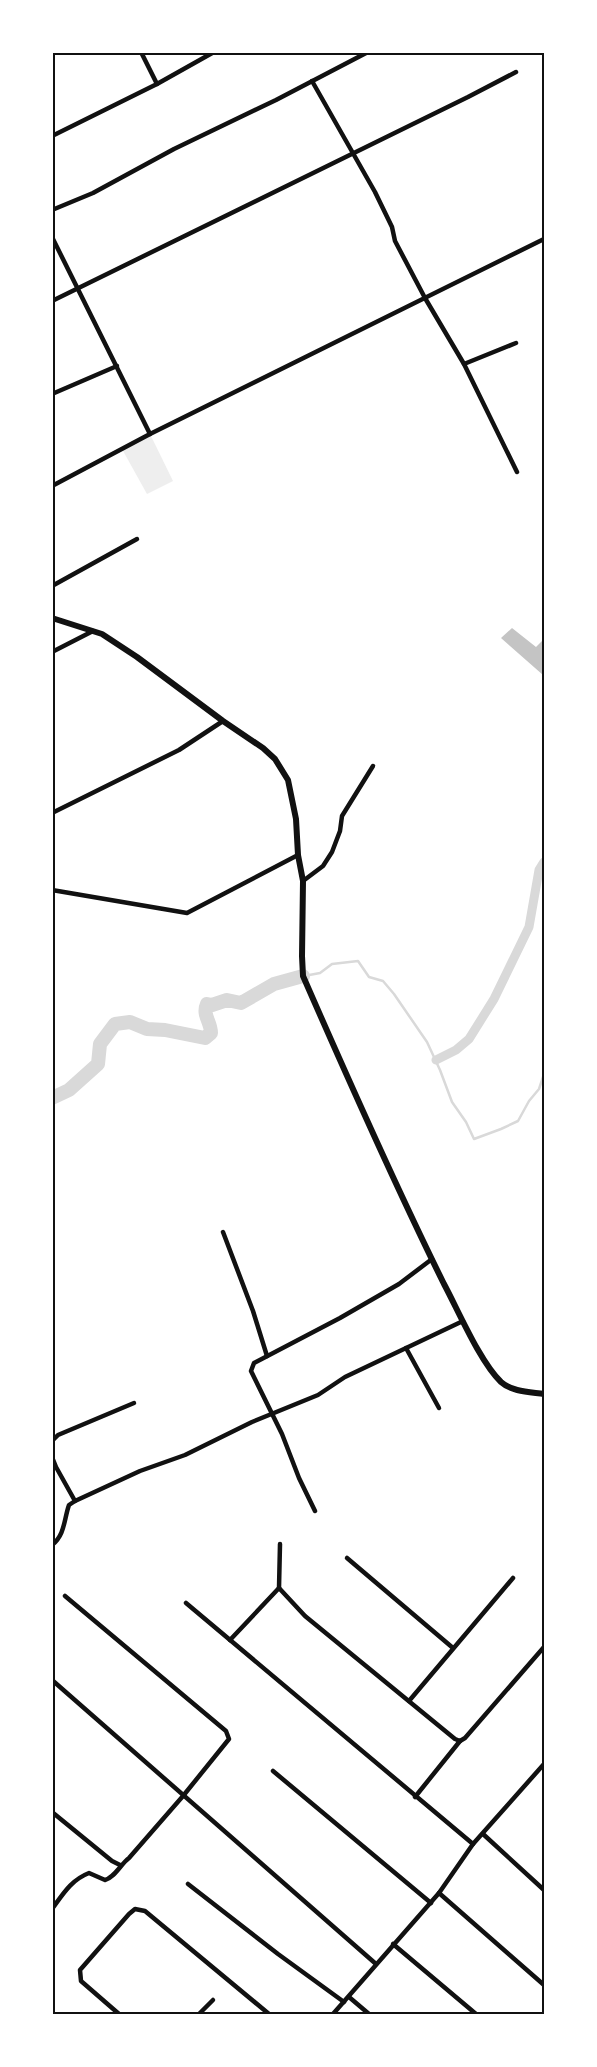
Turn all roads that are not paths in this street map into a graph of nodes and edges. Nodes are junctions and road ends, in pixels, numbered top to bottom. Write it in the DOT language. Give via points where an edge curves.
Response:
graph roads {
  1 [pos="141,52"];
  2 [pos="214,52"];
  3 [pos="368,52"];
  4 [pos="516,72"];
  5 [pos="312,81"];
  6 [pos="157,84"];
  7 [pos="52,136"];
  8 [pos="352,152"];
  9 [pos="52,210"];
  10 [pos="52,237"];
  11 [pos="544,239"];
  12 [pos="77,289"];
  13 [pos="425,298"];
  14 [pos="52,301"];
  15 [pos="516,343"];
  16 [pos="464,364"];
  17 [pos="117,366"];
  18 [pos="52,394"];
  19 [pos="150,434"];
  20 [pos="518,472"];
  21 [pos="52,486"];
  22 [pos="137,539"];
  23 [pos="52,586"];
  24 [pos="52,618"];
  25 [pos="94,630"];
  26 [pos="52,652"];
  27 [pos="223,721"];
  28 [pos="373,766"];
  29 [pos="52,813"];
  30 [pos="298,855"];
  31 [pos="303,881"];
  32 [pos="52,890"];
  33 [pos="223,1232"];
  34 [pos="432,1259"];
  35 [pos="463,1321"];
  36 [pos="406,1348"];
  37 [pos="267,1356"];
  38 [pos="544,1394"];
  39 [pos="134,1403"];
  40 [pos="439,1408"];
  41 [pos="271,1416"];
  42 [pos="52,1442"];
  43 [pos="52,1457"];
  44 [pos="76,1501"];
  45 [pos="315,1511"];
  46 [pos="52,1536"];
  47 [pos="58,1540"];
  48 [pos="280,1544"];
  49 [pos="52,1545"];
  50 [pos="347,1558"];
  51 [pos="513,1578"];
  52 [pos="278,1588"];
  53 [pos="64,1596"];
  54 [pos="186,1603"];
  55 [pos="230,1640"];
  56 [pos="544,1647"];
  57 [pos="453,1648"];
  58 [pos="52,1680"];
  59 [pos="409,1701"];
  60 [pos="460,1741"];
  61 [pos="544,1764"];
  62 [pos="273,1770"];
  63 [pos="183,1796"];
  64 [pos="415,1797"];
  65 [pos="52,1812"];
  66 [pos="483,1834"];
  67 [pos="473,1844"];
  68 [pos="120,1865"];
  69 [pos="188,1884"];
  70 [pos="544,1890"];
  71 [pos="439,1893"];
  72 [pos="430,1903"];
  73 [pos="52,1909"];
  74 [pos="393,1944"];
  75 [pos="376,1964"];
  76 [pos="544,1985"];
  77 [pos="349,1997"];
  78 [pos="213,2000"];
  79 [pos="344,2002"];
  80 [pos="119,2014"];
  81 [pos="199,2014"];
  82 [pos="269,2014"];
  83 [pos="333,2014"];
  84 [pos="369,2014"];
  85 [pos="476,2014"];
  1 -- 6 [label="street"];
  2 -- 6 [label="street"];
  3 -- 5 [label="street"];
  4 -- 8 [label="street"];
  5 -- 8 [label="street"];
  5 -- 9 [label="street"];
  6 -- 7 [label="street"];
  8 -- 12 [label="street"];
  8 -- 13 [label="street" via="383,208 395,241"];
  10 -- 12 [label="street"];
  11 -- 13 [label="street"];
  12 -- 14 [label="street"];
  12 -- 17 [label="street"];
  13 -- 16 [label="street"];
  13 -- 19 [label="street"];
  15 -- 16 [label="street"];
  16 -- 20 [label="street"];
  17 -- 18 [label="street"];
  17 -- 19 [label="street"];
  19 -- 21 [label="street"];
  22 -- 23 [label="street"];
  24 -- 25 [label="main road"];
  25 -- 26 [label="street"];
  25 -- 27 [label="main road" via="137,657"];
  27 -- 29 [label="street" via="179,750"];
  27 -- 30 [label="main road" via="276,759 288,780 296,819"];
  28 -- 31 [label="street" via="342,816 332,852 323,866"];
  30 -- 31 [label="main road"];
  30 -- 32 [label="street" via="187,913"];
  31 -- 34 [label="main road" via="303,976"];
  33 -- 37 [label="street"];
  34 -- 35 [label="main road"];
  34 -- 37 [label="street" via="399,1284"];
  35 -- 36 [label="street"];
  35 -- 38 [label="main road" via="492,1371 503,1383 521,1391"];
  36 -- 40 [label="street"];
  36 -- 41 [label="street"];
  37 -- 41 [label="street" via="254,1363 251,1371"];
  39 -- 42 [label="street" via="58,1435"];
  41 -- 44 [label="street" via="185,1455 140,1470"];
  41 -- 45 [label="street"];
  43 -- 44 [label="street"];
  44 -- 47 [label="street" via="69,1505"];
  46 -- 47 [label="street"];
  47 -- 49 [label="street"];
  48 -- 52 [label="street"];
  50 -- 57 [label="street"];
  51 -- 57 [label="street"];
  52 -- 55 [label="street"];
  52 -- 59 [label="street" via="305,1616"];
  53 -- 63 [label="street" via="228,1733 229,1739"];
  54 -- 55 [label="street"];
  55 -- 64 [label="street"];
  56 -- 60 [label="street"];
  57 -- 59 [label="street"];
  58 -- 63 [label="street"];
  59 -- 60 [label="street"];
  60 -- 64 [label="street"];
  61 -- 66 [label="street"];
  62 -- 72 [label="street"];
  63 -- 68 [label="street"];
  63 -- 75 [label="street"];
  64 -- 67 [label="street"];
  65 -- 68 [label="street"];
  66 -- 67 [label="street"];
  66 -- 70 [label="street"];
  67 -- 71 [label="street"];
  68 -- 73 [label="street" via="110,1879 105,1880 89,1872 82,1875 69,1884"];
  69 -- 79 [label="street"];
  71 -- 72 [label="street"];
  71 -- 76 [label="street"];
  72 -- 74 [label="street"];
  74 -- 75 [label="street"];
  74 -- 85 [label="street"];
  75 -- 77 [label="street"];
  77 -- 79 [label="street"];
  77 -- 84 [label="street"];
  78 -- 81 [label="street"];
  79 -- 83 [label="street"];
  80 -- 82 [label="street" via="81,1981 80,1970 135,1909 145,1911"];
}
